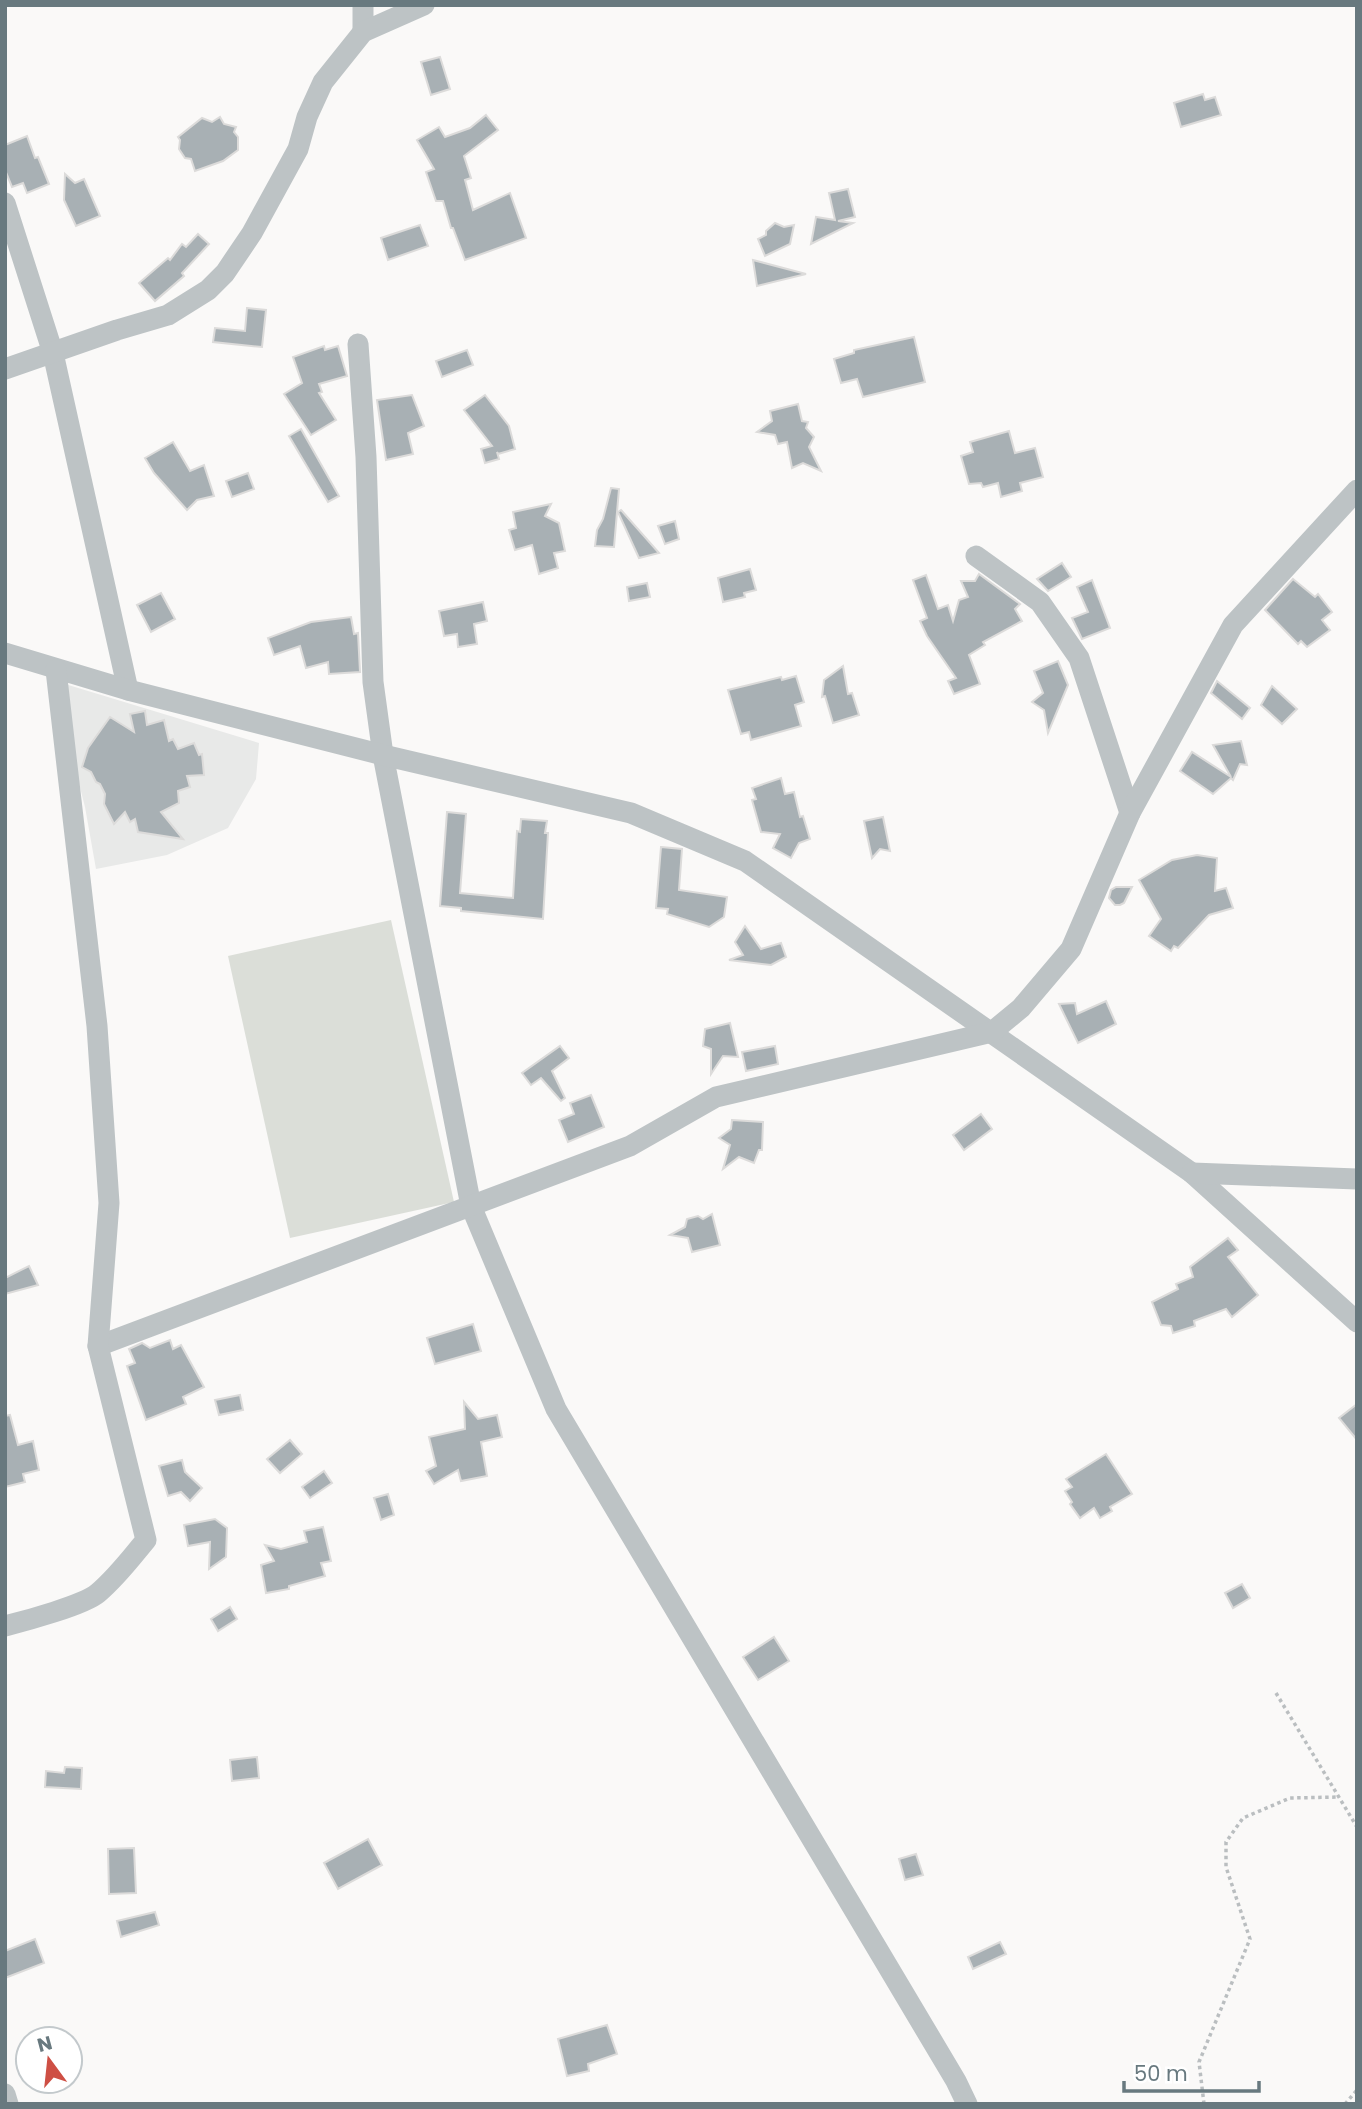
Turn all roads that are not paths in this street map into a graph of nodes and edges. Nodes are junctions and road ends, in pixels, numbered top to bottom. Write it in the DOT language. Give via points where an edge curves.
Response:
graph roads {
  1 [pos="363,5"];
  2 [pos="424,5"];
  3 [pos="363,32"];
  4 [pos="5,203"];
  5 [pos="358,344"];
  6 [pos="53,353"];
  7 [pos="5,369"];
  8 [pos="1357,490"];
  9 [pos="976,556"];
  10 [pos="5,653"];
  11 [pos="56,670"];
  12 [pos="128,690"];
  13 [pos="383,755"];
  14 [pos="1130,813"];
  15 [pos="992,1032"];
  16 [pos="1192,1173"];
  17 [pos="1357,1179"];
  18 [pos="471,1206"];
  19 [pos="1357,1322"];
  20 [pos="98,1346"];
  21 [pos="5,1626"];
  22 [pos="5,2094"];
  23 [pos="8,2104"];
  24 [pos="967,2104"];
  1 -- 3 [label="street"];
  2 -- 3 [label="street"];
  3 -- 6 [label="street" via="323,82 298,149 225,274 168,315"];
  4 -- 6 [label="street"];
  5 -- 13 [label="street" via="373,682"];
  6 -- 7 [label="street"];
  6 -- 12 [label="street"];
  8 -- 14 [label="street" via="1233,625"];
  9 -- 14 [label="street" via="1041,602 1079,658"];
  10 -- 11 [label="street"];
  11 -- 12 [label="street"];
  11 -- 20 [label="street" via="97,1026 109,1203"];
  12 -- 13 [label="street"];
  13 -- 15 [label="street" via="631,813 745,861"];
  13 -- 18 [label="street"];
  14 -- 15 [label="street" via="1071,949 1021,1008"];
  15 -- 16 [label="street"];
  15 -- 18 [label="street" via="716,1097 630,1146"];
  16 -- 17 [label="street"];
  16 -- 19 [label="street"];
  18 -- 20 [label="street"];
  18 -- 24 [label="street" via="556,1409"];
  20 -- 21 [label="street" via="146,1540 96,1595"];
  22 -- 23 [label="street"];
}
